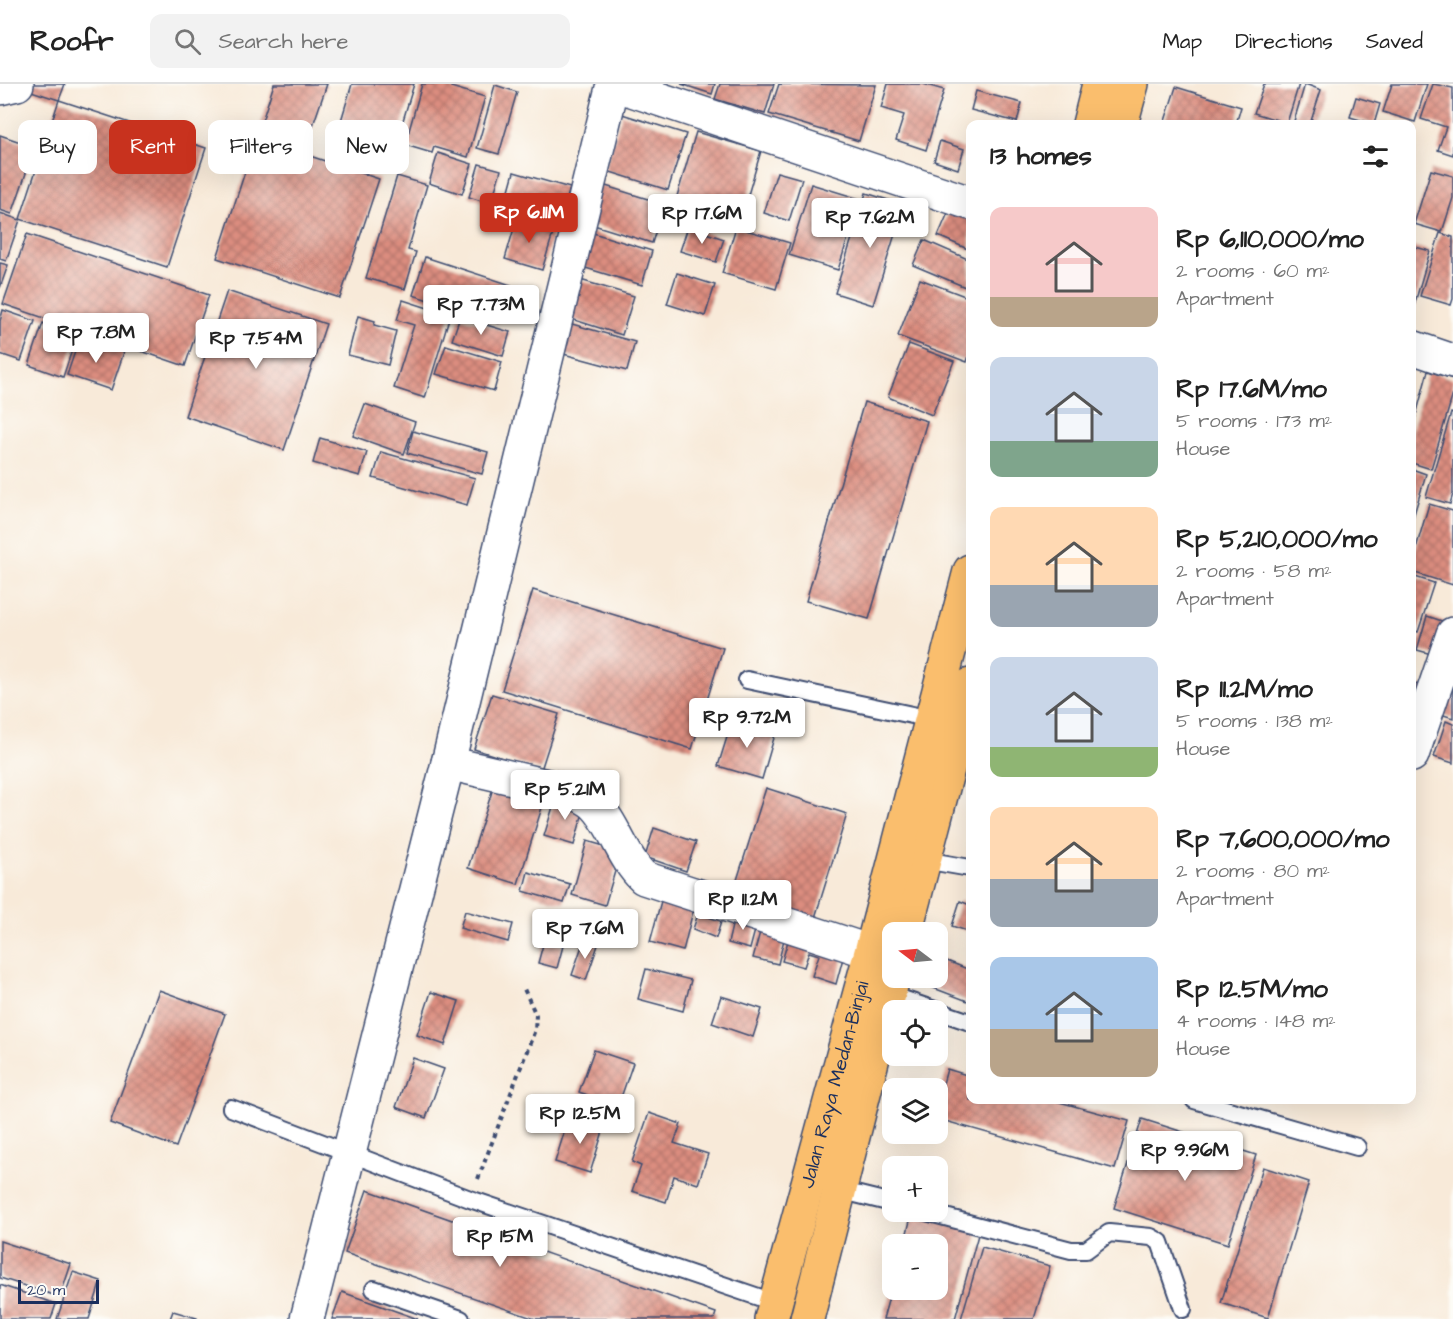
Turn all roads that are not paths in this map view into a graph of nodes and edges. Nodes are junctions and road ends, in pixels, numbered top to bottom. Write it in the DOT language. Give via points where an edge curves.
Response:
graph roads {
  1 [pos="18,84"];
  2 [pos="614,84"];
  3 [pos="1099,84"];
  4 [pos="1132,84"];
  5 [pos="0,88"];
  6 [pos="1090,120"];
  7 [pos="1122,120"];
  8 [pos="966,202"];
  9 [pos="1416,349"];
  10 [pos="1453,361"];
  11 [pos="966,586"];
  12 [pos="1453,634"];
  13 [pos="747,680"];
  14 [pos="966,700"];
  15 [pos="931,719"];
  16 [pos="1416,743"];
  17 [pos="448,763"];
  18 [pos="924,861"];
  19 [pos="966,867"];
  20 [pos="897,922"];
  21 [pos="899,922"];
  22 [pos="882,941"];
  23 [pos="871,952"];
  24 [pos="890,988"];
  25 [pos="895,988"];
  26 [pos="966,1020"];
  27 [pos="1208,1104"];
  28 [pos="231,1108"];
  29 [pos="1357,1147"];
  30 [pos="350,1153"];
  31 [pos="824,1186"];
  32 [pos="882,1200"];
  33 [pos="948,1218"];
  34 [pos="374,1289"];
  35 [pos="1183,1309"];
  36 [pos="773,1311"];
  37 [pos="307,1319"];
  38 [pos="461,1319"];
  39 [pos="807,1319"];
  1 -- 5 [label="street"];
  2 -- 8 [label="street"];
  2 -- 17 [label="street"];
  3 -- 6 [label="highway"];
  4 -- 7 [label="highway"];
  9 -- 10 [label="street"];
  11 -- 15 [label="highway, Jalan Raya Medan-Binjai"];
  12 -- 16 [label="street"];
  13 -- 15 [label="lane"];
  14 -- 18 [label="highway, Jalan Raya Medan-Binjai"];
  15 -- 20 [label="highway, Jalan Raya Medan-Binjai"];
  17 -- 23 [label="street" via="586,798 595,805 644,879"];
  17 -- 30 [label="street"];
  18 -- 19 [label="lane"];
  18 -- 21 [label="highway, Jalan Raya Medan-Binjai"];
  22 -- 23 [label="highway, Jalan Raya Medan-Binjai"];
  23 -- 31 [label="highway, Jalan Raya Medan-Binjai"];
  24 -- 31 [label="highway, Jalan Raya Medan-Binjai"];
  25 -- 26 [label="lane"];
  27 -- 29 [label="lane"];
  28 -- 30 [label="lane"];
  30 -- 36 [label="lane"];
  30 -- 37 [label="street"];
  31 -- 32 [label="lane"];
  31 -- 36 [label="highway, Jalan Raya Medan-Binjai"];
  31 -- 39 [label="highway, Jalan Raya Medan-Binjai"];
  33 -- 35 [label="lane" via="1071,1250 1086,1250 1109,1233 1151,1237 1160,1242"];
  34 -- 38 [label="lane"];
}
